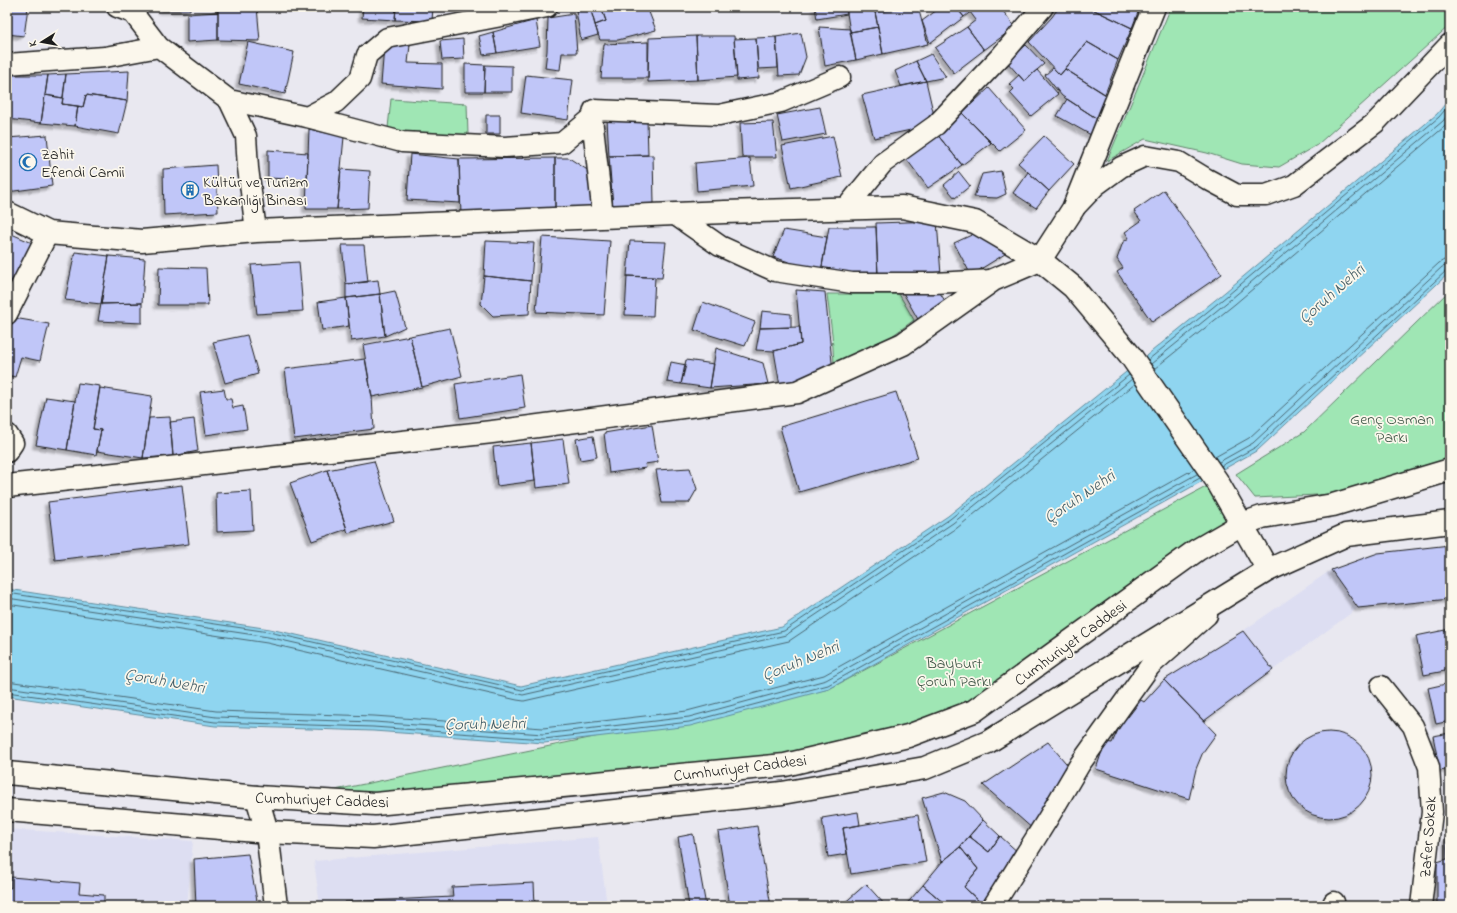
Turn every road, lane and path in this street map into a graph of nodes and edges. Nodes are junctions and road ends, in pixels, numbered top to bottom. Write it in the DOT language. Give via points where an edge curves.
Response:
graph roads {
  1 [pos="117,7"];
  2 [pos="547,7"];
  3 [pos="1043,7"];
  4 [pos="1154,7"];
  5 [pos="1450,44"];
  6 [pos="159,48"];
  7 [pos="7,64"];
  8 [pos="840,77"];
  9 [pos="229,100"];
  10 [pos="307,117"];
  11 [pos="592,118"];
  12 [pos="846,208"];
  13 [pos="1073,209"];
  14 [pos="7,213"];
  15 [pos="674,214"];
  16 [pos="603,216"];
  17 [pos="256,231"];
  18 [pos="48,233"];
  19 [pos="1040,260"];
  20 [pos="993,280"];
  21 [pos="7,314"];
  22 [pos="7,434"];
  23 [pos="7,452"];
  24 [pos="1450,470"];
  25 [pos="7,486"];
  26 [pos="1450,522"];
  27 [pos="1242,524"];
  28 [pos="1268,570"];
  29 [pos="1235,590"];
  30 [pos="1381,686"];
  31 [pos="7,773"];
  32 [pos="256,797"];
  33 [pos="7,810"];
  34 [pos="267,832"];
  35 [pos="276,906"];
  36 [pos="993,906"];
  37 [pos="1421,906"];
  1 -- 6 [label="street" via="133,13"];
  2 -- 10 [label="street" via="387,38 367,55 360,79 336,102"];
  3 -- 12 [label="street" via="936,125 883,163"];
  4 -- 13 [label="main road"];
  5 -- 13 [label="street" via="1375,123 1294,185 1266,195 1237,195 1179,162 1145,156 1122,167 1095,186"];
  6 -- 7 [label="street" via="105,57"];
  6 -- 9 [label="street"];
  8 -- 11 [label="street" via="781,102 720,115 594,110"];
  9 -- 10 [label="street"];
  9 -- 17 [label="street" via="246,136"];
  10 -- 11 [label="street" via="402,142 505,147 562,143"];
  11 -- 16 [label="street"];
  12 -- 15 [label="main road"];
  12 -- 19 [label="main road" via="902,207 975,222"];
  13 -- 19 [label="main road"];
  14 -- 18 [label="main road"];
  15 -- 16 [label="main road"];
  15 -- 20 [label="street" via="720,246 775,271 852,283"];
  16 -- 17 [label="main road"];
  17 -- 18 [label="main road" via="142,241"];
  18 -- 21 [label="street"];
  19 -- 20 [label="main road"];
  19 -- 27 [label="main road" via="1073,287 1130,355 1217,481"];
  20 -- 25 [label="main road" via="903,344 797,392 492,432"];
  22 -- 23 [label="street" via="13,443"];
  24 -- 27 [label="main road, Cumhuriyet Caddesi" via="1333,505 1262,517"];
  26 -- 28 [label="main road, Cumhuriyet Caddesi" via="1346,535"];
  27 -- 28 [label="main road"];
  27 -- 32 [label="main road, Cumhuriyet Caddesi" via="1198,550 974,710 908,736 785,765 390,803"];
  28 -- 29 [label="main road, Cumhuriyet Caddesi"];
  29 -- 34 [label="main road, Cumhuriyet Caddesi" via="988,742 925,768 782,793 373,837"];
  29 -- 36 [label="street" via="1150,666 1080,764"];
  30 -- 37 [label="street, Zafer Sokak" via="1413,726 1429,767 1432,812"];
  31 -- 32 [label="main road, Cumhuriyet Caddesi"];
  32 -- 34 [label="main road"];
  33 -- 34 [label="main road, Cumhuriyet Caddesi"];
  34 -- 35 [label="main road"];
}
